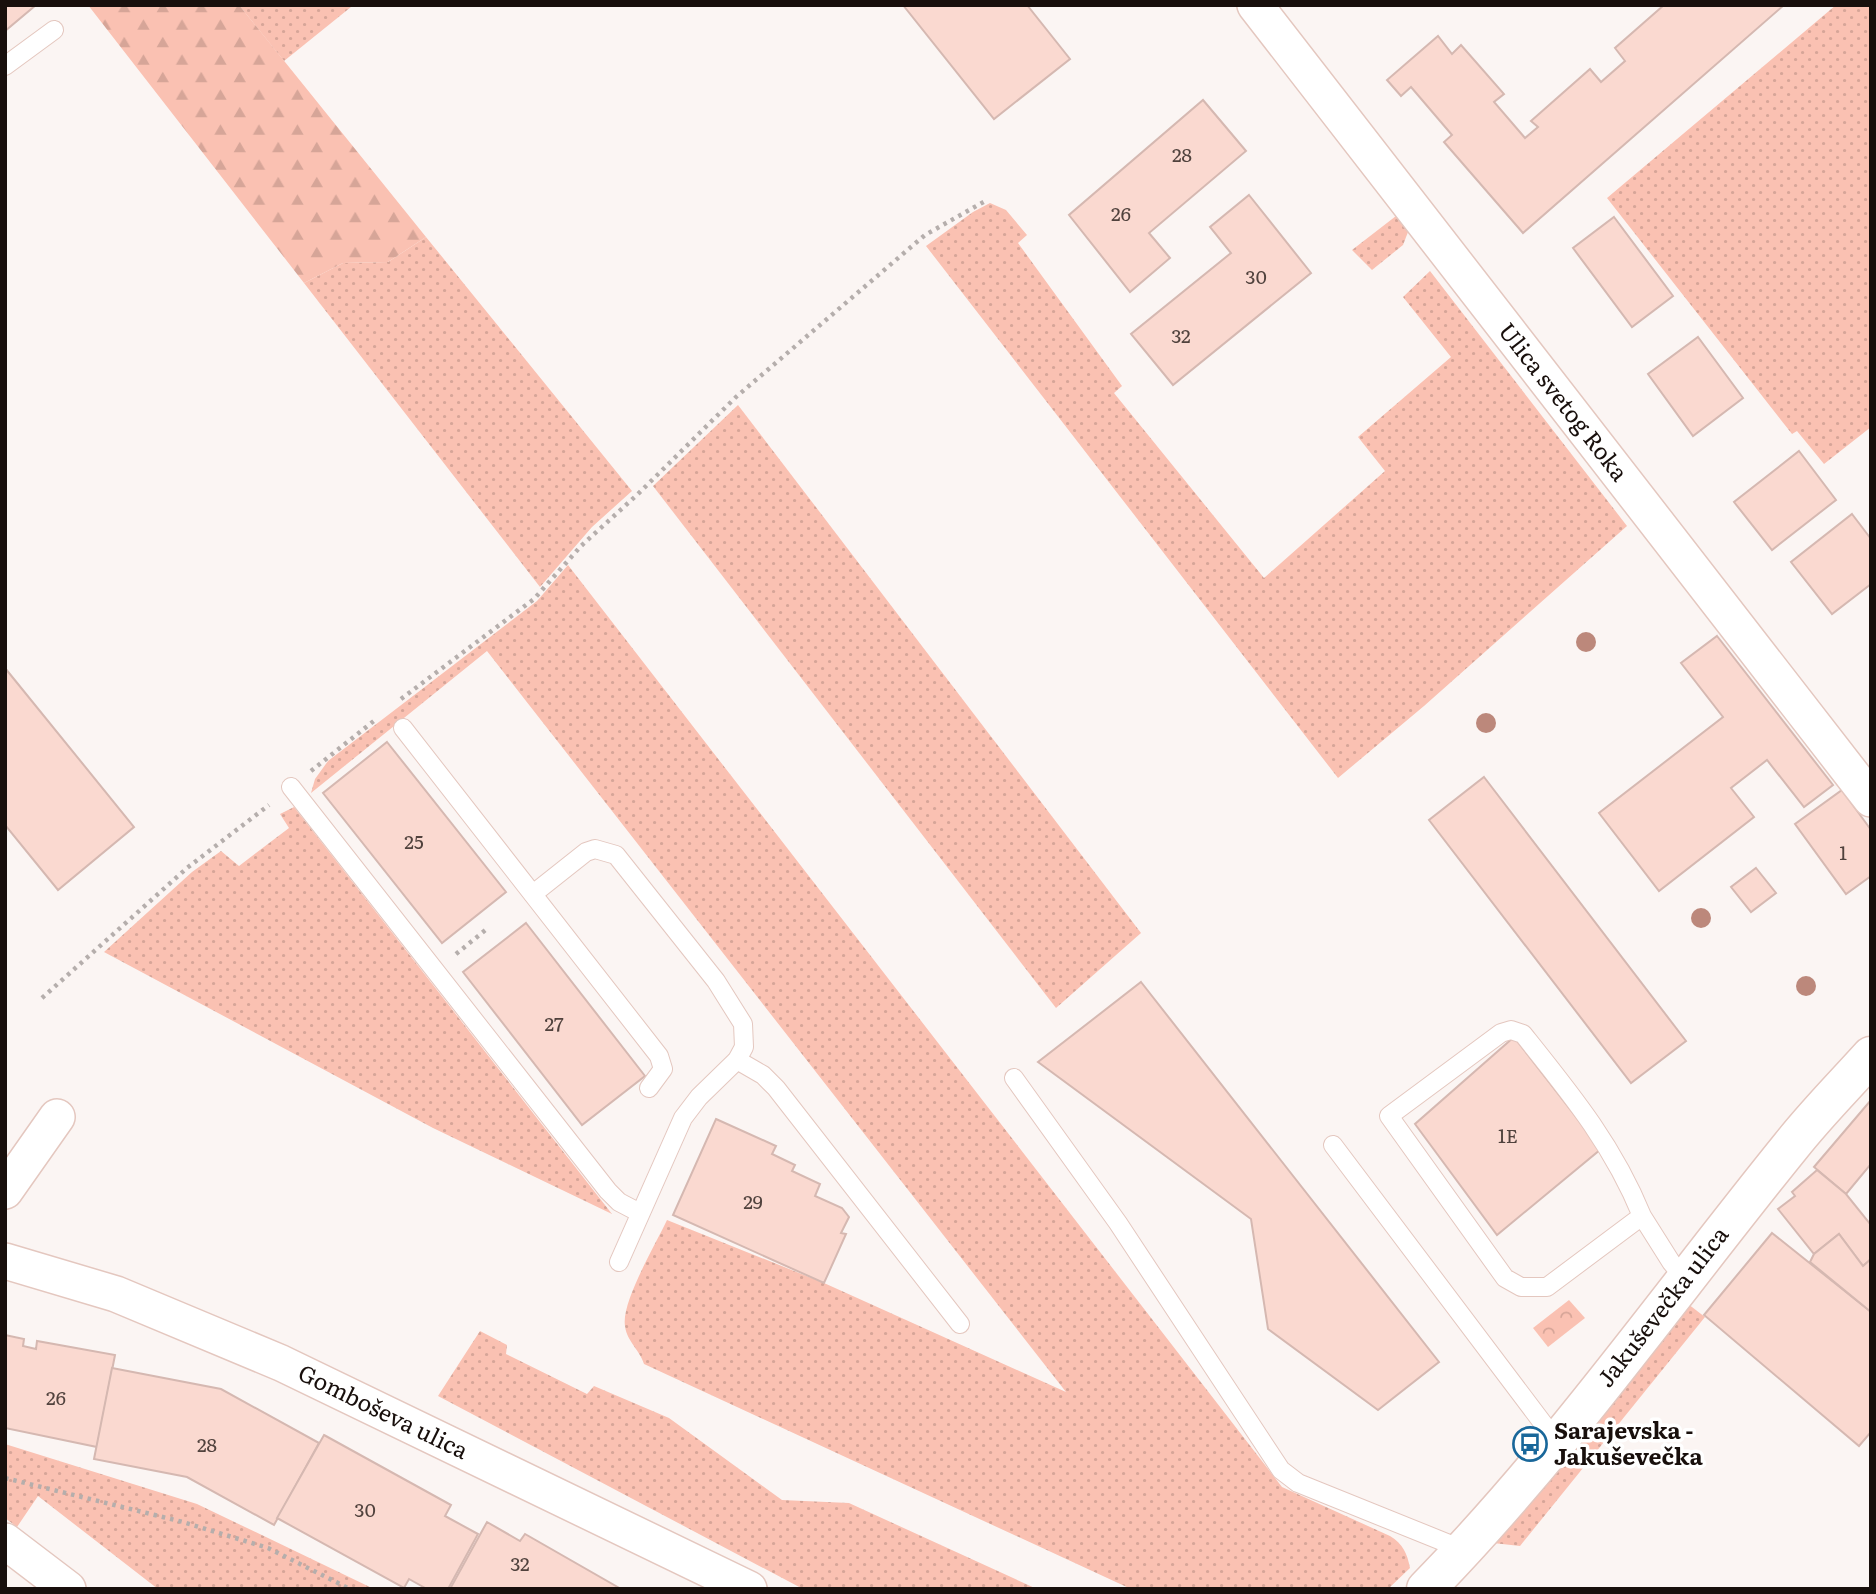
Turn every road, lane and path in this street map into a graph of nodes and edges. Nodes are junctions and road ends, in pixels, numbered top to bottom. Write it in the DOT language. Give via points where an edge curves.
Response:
graph roads {
  1 [pos="1255,5"];
  2 [pos="54,30"];
  3 [pos="5,66"];
  4 [pos="988,200"];
  5 [pos="396,703"];
  6 [pos="386,712"];
  7 [pos="403,728"];
  8 [pos="291,787"];
  9 [pos="1871,799"];
  10 [pos="533,894"];
  11 [pos="488,929"];
  12 [pos="458,952"];
  13 [pos="42,998"];
  14 [pos="1871,1056"];
  15 [pos="737,1060"];
  16 [pos="1014,1078"];
  17 [pos="649,1088"];
  18 [pos="57,1117"];
  19 [pos="1333,1144"];
  20 [pos="5,1191"];
  21 [pos="640,1213"];
  22 [pos="1642,1216"];
  23 [pos="5,1261"];
  24 [pos="619,1262"];
  25 [pos="1686,1280"];
  26 [pos="960,1324"];
  27 [pos="1557,1442"];
  28 [pos="5,1478"];
  29 [pos="5,1541"];
  30 [pos="1464,1550"];
  31 [pos="68,1589"];
  32 [pos="350,1589"];
  33 [pos="749,1589"];
  34 [pos="1426,1589"];
  1 -- 9 [label="street, Ulica svetog Roka"];
  2 -- 3 [label="lane"];
  4 -- 5 [label="path" via="925,235 736,397 581,546 534,599"];
  6 -- 8 [label="path"];
  7 -- 10 [label="lane"];
  8 -- 13 [label="path" via="187,868"];
  8 -- 21 [label="lane" via="608,1191"];
  10 -- 15 [label="lane" via="586,852 596,849 615,855 737,1011 745,1037"];
  10 -- 17 [label="lane" via="659,1056 663,1069"];
  11 -- 12 [label="path"];
  14 -- 25 [label="main road, Jakuševečka ulica" via="1791,1144"];
  15 -- 21 [label="lane" via="684,1118"];
  15 -- 26 [label="lane" via="763,1074 776,1088"];
  16 -- 30 [label="lane" via="1118,1223 1281,1470 1298,1483"];
  18 -- 20 [label="street"];
  19 -- 27 [label="lane"];
  21 -- 24 [label="lane"];
  22 -- 22 [label="lane" via="1547,1287 1521,1287 1505,1278 1389,1115 1501,1033 1523,1034 1593,1122 1625,1175"];
  22 -- 25 [label="lane"];
  23 -- 33 [label="street, Gomboševa ulica" via="116,1294 281,1363"];
  25 -- 27 [label="main road, Jakuševečka ulica"];
  27 -- 30 [label="main road, Jakuševečka ulica"];
  28 -- 32 [label="path" via="268,1548"];
  29 -- 31 [label="street"];
  30 -- 34 [label="main road, Jakuševečka ulica"];
}
